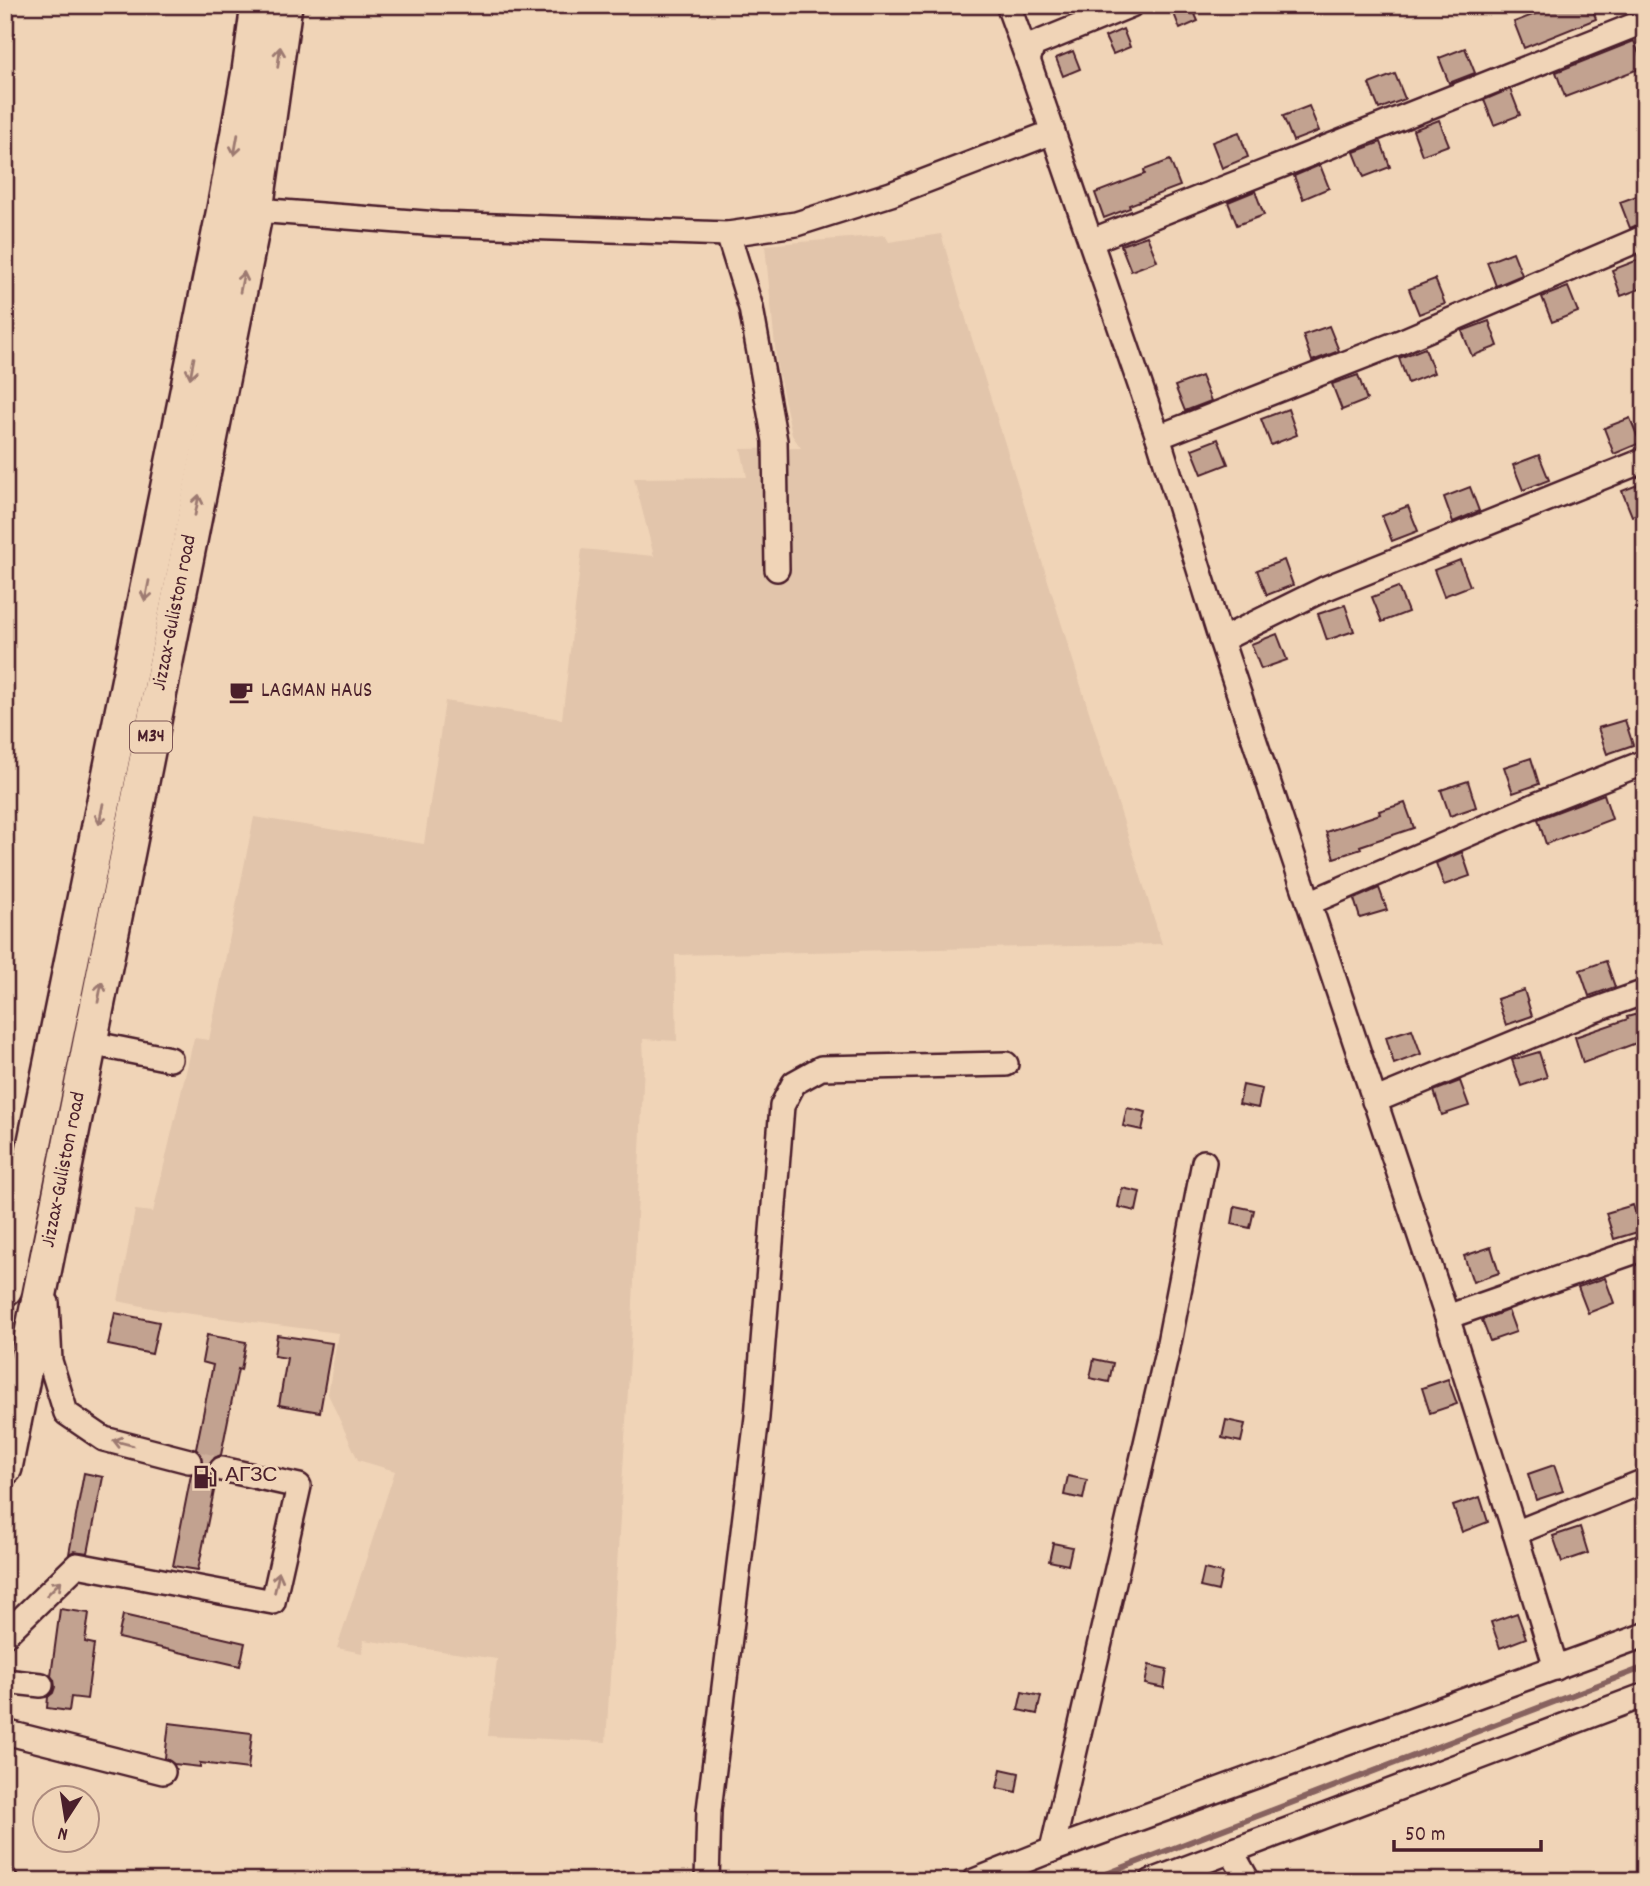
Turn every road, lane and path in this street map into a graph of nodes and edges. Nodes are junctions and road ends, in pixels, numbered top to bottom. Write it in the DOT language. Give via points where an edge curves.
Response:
graph roads {
  1 [pos="258,5"];
  2 [pos="285,5"];
  3 [pos="1008,5"];
  4 [pos="1026,5"];
  5 [pos="1131,5"];
  6 [pos="1645,21"];
  7 [pos="1030,53"];
  8 [pos="1053,132"];
  9 [pos="256,210"];
  10 [pos="729,234"];
  11 [pos="1645,237"];
  12 [pos="1091,241"];
  13 [pos="1158,438"];
  14 [pos="1645,460"];
  15 [pos="777,569"];
  16 [pos="1221,640"];
  17 [pos="1645,762"];
  18 [pos="1309,903"];
  19 [pos="1645,992"];
  20 [pos="57,1036"];
  21 [pos="90,1043"];
  22 [pos="170,1059"];
  23 [pos="1006,1064"];
  24 [pos="1374,1101"];
  25 [pos="1204,1162"];
  26 [pos="1645,1248"];
  27 [pos="45,1270"];
  28 [pos="5,1290"];
  29 [pos="1447,1317"];
  30 [pos="189,1461"];
  31 [pos="5,1468"];
  32 [pos="222,1469"];
  33 [pos="1645,1482"];
  34 [pos="1515,1533"];
  35 [pos="5,1635"];
  36 [pos="1645,1635"];
  37 [pos="1556,1668"];
  38 [pos="5,1681"];
  39 [pos="41,1685"];
  40 [pos="1645,1695"];
  41 [pos="5,1732"];
  42 [pos="163,1772"];
  43 [pos="1052,1850"];
  44 [pos="1231,1851"];
  45 [pos="707,1881"];
  46 [pos="974,1881"];
  47 [pos="1152,1881"];
  48 [pos="1248,1881"];
  1 -- 20 [label="highway, Jizzax-Guliston road / M34, one-way" via="224,209"];
  9 -- 2 [label="highway, Jizzax-Guliston road / M34, one-way"];
  3 -- 7 [label="street"];
  4 -- 7 [label="street"];
  5 -- 7 [label="street"];
  6 -- 12 [label="street"];
  7 -- 8 [label="street"];
  8 -- 10 [label="street" via="891,194 796,224"];
  8 -- 12 [label="street"];
  9 -- 10 [label="street" via="438,225"];
  21 -- 9 [label="highway, Jizzax-Guliston road / M34, one-way"];
  10 -- 15 [label="street" via="751,308 775,441"];
  11 -- 13 [label="street" via="1400,342"];
  12 -- 13 [label="street"];
  13 -- 16 [label="street"];
  14 -- 16 [label="street" via="1324,589"];
  16 -- 18 [label="street"];
  17 -- 18 [label="street"];
  18 -- 24 [label="street"];
  19 -- 24 [label="street"];
  20 -- 21 [label="highway"];
  20 -- 28 [label="highway, Jizzax-Guliston road / M34"];
  21 -- 22 [label="street"];
  21 -- 27 [label="highway, Jizzax-Guliston road / M34"];
  23 -- 45 [label="street" via="821,1068 794,1083 782,1106 757,1417 709,1810"];
  24 -- 29 [label="street"];
  25 -- 43 [label="street" via="1168,1348"];
  26 -- 29 [label="street"];
  30 -- 27 [label="street, one-way" via="104,1438 66,1413 50,1361"];
  27 -- 31 [label="highway, Jizzax-Guliston road / M34"];
  29 -- 34 [label="street"];
  35 -- 32 [label="street, one-way" via="77,1565 273,1602 299,1486"];
  33 -- 34 [label="street"];
  34 -- 37 [label="street"];
  36 -- 37 [label="street"];
  37 -- 43 [label="street"];
  38 -- 39 [label="street"];
  40 -- 44 [label="street"];
  41 -- 42 [label="street"];
  43 -- 46 [label="street"];
  44 -- 47 [label="street"];
  44 -- 48 [label="street"];
}
